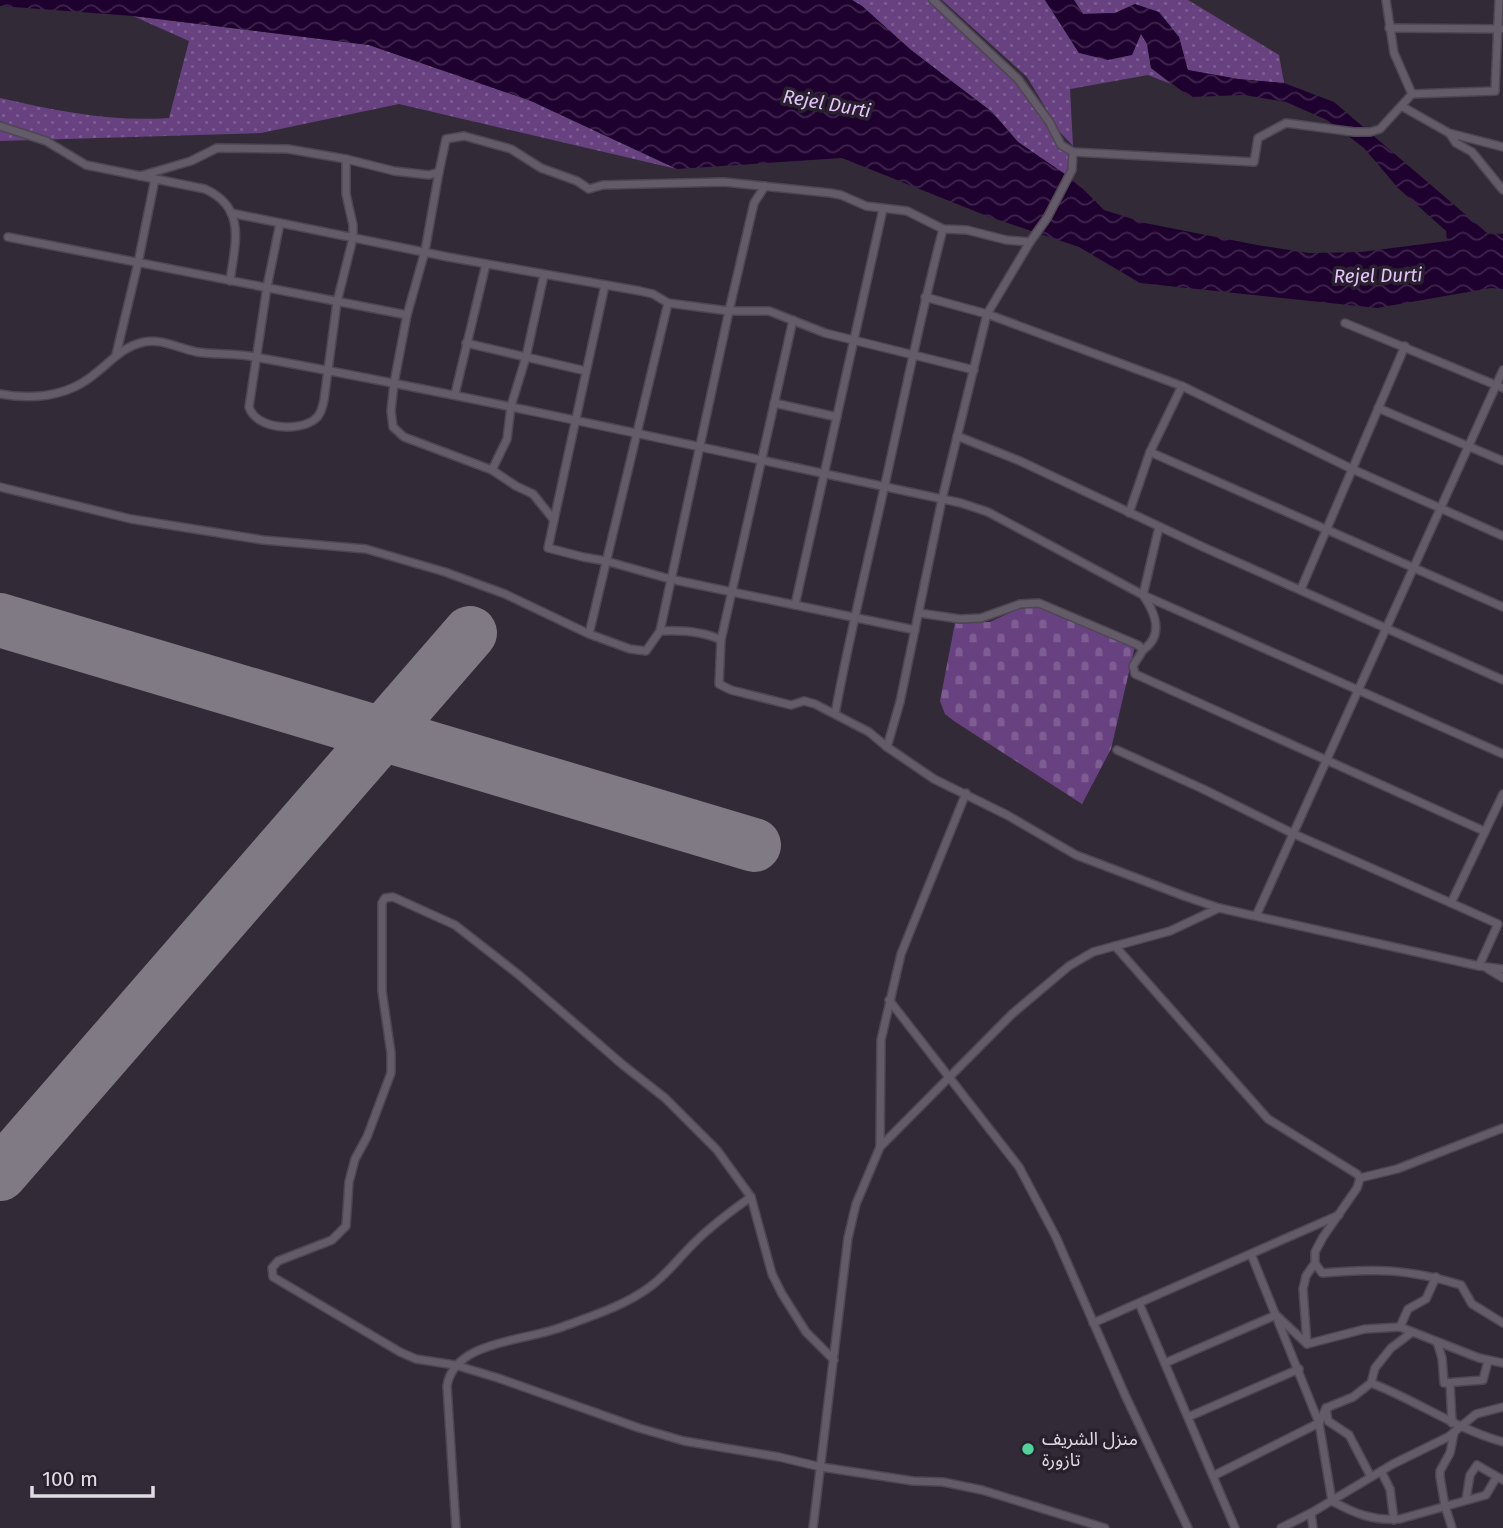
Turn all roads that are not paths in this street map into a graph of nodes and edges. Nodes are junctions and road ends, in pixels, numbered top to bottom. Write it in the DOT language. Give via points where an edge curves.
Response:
graph roads {
  1 [pos="933,0"];
  2 [pos="1386,0"];
  3 [pos="1499,0"];
  4 [pos="1389,28"];
  5 [pos="1501,29"];
  6 [pos="1499,90"];
  7 [pos="1412,94"];
  8 [pos="1403,107"];
  9 [pos="0,126"];
  10 [pos="1449,133"];
  11 [pos="1503,147"];
  12 [pos="1073,152"];
  13 [pos="346,159"];
  14 [pos="439,172"];
  15 [pos="140,176"];
  16 [pos="155,179"];
  17 [pos="765,186"];
  18 [pos="1503,190"];
  19 [pos="883,209"];
  20 [pos="231,213"];
  21 [pos="280,223"];
  22 [pos="943,229"];
  23 [pos="8,237"];
  24 [pos="353,238"];
  25 [pos="1030,242"];
  26 [pos="425,251"];
  27 [pos="138,263"];
  28 [pos="486,264"];
  29 [pos="544,275"];
  30 [pos="230,281"];
  31 [pos="605,285"];
  32 [pos="267,287"];
  33 [pos="925,297"];
  34 [pos="337,302"];
  35 [pos="668,303"];
  36 [pos="729,312"];
  37 [pos="987,314"];
  38 [pos="407,315"];
  39 [pos="793,320"];
  40 [pos="1345,323"];
  41 [pos="853,341"];
  42 [pos="466,343"];
  43 [pos="1405,346"];
  44 [pos="913,354"];
  45 [pos="116,355"];
  46 [pos="255,357"];
  47 [pos="526,357"];
  48 [pos="328,370"];
  49 [pos="974,370"];
  50 [pos="1503,370"];
  51 [pos="586,371"];
  52 [pos="394,383"];
  53 [pos="1182,386"];
  54 [pos="1500,387"];
  55 [pos="0,394"];
  56 [pos="455,394"];
  57 [pos="774,404"];
  58 [pos="511,406"];
  59 [pos="1378,408"];
  60 [pos="837,417"];
  61 [pos="575,420"];
  62 [pos="638,434"];
  63 [pos="957,436"];
  64 [pos="1469,446"];
  65 [pos="699,448"];
  66 [pos="1150,453"];
  67 [pos="761,461"];
  68 [pos="1503,461"];
  69 [pos="1352,469"];
  70 [pos="492,470"];
  71 [pos="825,474"];
  72 [pos="0,487"];
  73 [pos="884,487"];
  74 [pos="942,499"];
  75 [pos="1440,510"];
  76 [pos="1129,513"];
  77 [pos="554,520"];
  78 [pos="1159,527"];
  79 [pos="1326,529"];
  80 [pos="1503,536"];
  81 [pos="606,561"];
  82 [pos="1414,568"];
  83 [pos="670,579"];
  84 [pos="1301,589"];
  85 [pos="733,592"];
  86 [pos="1143,595"];
  87 [pos="795,606"];
  88 [pos="1503,607"];
  89 [pos="919,613"];
  90 [pos="853,618"];
  91 [pos="1387,628"];
  92 [pos="915,630"];
  93 [pos="660,631"];
  94 [pos="589,635"];
  95 [pos="721,640"];
  96 [pos="1143,650"];
  97 [pos="1503,680"];
  98 [pos="1359,690"];
  99 [pos="835,714"];
  100 [pos="887,747"];
  101 [pos="1117,750"];
  102 [pos="1503,754"];
  103 [pos="1327,760"];
  104 [pos="966,793"];
  105 [pos="1503,794"];
  106 [pos="1484,831"];
  107 [pos="1294,834"];
  108 [pos="1451,904"];
  109 [pos="1219,908"];
  110 [pos="1256,916"];
  111 [pos="1115,946"];
  112 [pos="1481,966"];
  113 [pos="1503,969"];
  114 [pos="1503,978"];
  115 [pos="889,1000"];
  116 [pos="949,1076"];
  117 [pos="1503,1128"];
  118 [pos="880,1147"];
  119 [pos="1360,1178"];
  120 [pos="751,1197"];
  121 [pos="1339,1215"];
  122 [pos="1251,1254"];
  123 [pos="1315,1263"];
  124 [pos="1436,1277"];
  125 [pos="1139,1303"];
  126 [pos="1276,1315"];
  127 [pos="1093,1323"];
  128 [pos="1503,1323"];
  129 [pos="1400,1327"];
  130 [pos="1411,1333"];
  131 [pos="1436,1341"];
  132 [pos="1307,1344"];
  133 [pos="834,1360"];
  134 [pos="1488,1361"];
  135 [pos="1165,1363"];
  136 [pos="1503,1363"];
  137 [pos="455,1365"];
  138 [pos="1299,1369"];
  139 [pos="1371,1382"];
  140 [pos="1450,1384"];
  141 [pos="1503,1407"];
  142 [pos="1326,1408"];
  143 [pos="1188,1417"];
  144 [pos="1320,1423"];
  145 [pos="1452,1423"];
  146 [pos="1457,1430"];
  147 [pos="1503,1443"];
  148 [pos="821,1467"];
  149 [pos="1381,1471"];
  150 [pos="1213,1476"];
  151 [pos="1371,1477"];
  152 [pos="1499,1479"];
  153 [pos="1466,1500"];
  154 [pos="1332,1501"];
  155 [pos="1445,1506"];
  156 [pos="1311,1513"];
  157 [pos="1414,1516"];
  158 [pos="1394,1520"];
  159 [pos="456,1528"];
  160 [pos="813,1528"];
  161 [pos="1105,1528"];
  162 [pos="1188,1528"];
  163 [pos="1235,1528"];
  164 [pos="1281,1528"];
  165 [pos="1313,1528"];
  166 [pos="1413,1528"];
  167 [pos="1452,1528"];
  1 -- 12 [label="street" via="1017,79 1061,145"];
  2 -- 4 [label="street"];
  3 -- 5 [label="street"];
  4 -- 5 [label="street"];
  4 -- 7 [label="street" via="1394,53"];
  5 -- 6 [label="street"];
  6 -- 7 [label="street"];
  7 -- 8 [label="street"];
  8 -- 10 [label="street"];
  8 -- 12 [label="street" via="1380,129 1370,132 1286,123 1258,138 1254,162"];
  9 -- 15 [label="street" via="46,141 86,165"];
  10 -- 11 [label="street"];
  10 -- 18 [label="street" via="1472,152"];
  12 -- 25 [label="street" via="1072,170"];
  13 -- 14 [label="street" via="394,171"];
  13 -- 15 [label="street" via="288,149 217,148 191,162"];
  13 -- 24 [label="street"];
  14 -- 17 [label="street" via="446,139 464,135 511,149 589,189 652,183"];
  14 -- 26 [label="street"];
  15 -- 16 [label="street"];
  16 -- 20 [label="street" via="205,189 227,203"];
  16 -- 27 [label="street"];
  17 -- 19 [label="street" via="836,193"];
  17 -- 36 [label="street" via="754,204"];
  19 -- 22 [label="street" via="907,211"];
  19 -- 41 [label="street"];
  20 -- 21 [label="street"];
  20 -- 30 [label="street" via="236,235"];
  21 -- 24 [label="street"];
  21 -- 32 [label="street"];
  22 -- 25 [label="street"];
  22 -- 33 [label="street"];
  23 -- 27 [label="street"];
  24 -- 26 [label="street"];
  24 -- 34 [label="street"];
  25 -- 37 [label="street"];
  26 -- 28 [label="street"];
  26 -- 38 [label="street"];
  27 -- 30 [label="street"];
  27 -- 45 [label="street"];
  28 -- 29 [label="street"];
  28 -- 42 [label="street"];
  29 -- 31 [label="street"];
  29 -- 47 [label="street"];
  30 -- 32 [label="street"];
  31 -- 35 [label="street" via="653,294"];
  31 -- 51 [label="street"];
  32 -- 34 [label="street"];
  32 -- 46 [label="street"];
  33 -- 37 [label="street"];
  33 -- 44 [label="street"];
  34 -- 38 [label="street"];
  34 -- 48 [label="street"];
  35 -- 36 [label="street"];
  35 -- 62 [label="street"];
  36 -- 39 [label="street" via="769,311"];
  36 -- 65 [label="street"];
  37 -- 49 [label="street"];
  37 -- 53 [label="street"];
  38 -- 52 [label="street"];
  39 -- 41 [label="street"];
  39 -- 57 [label="street"];
  40 -- 43 [label="street"];
  41 -- 44 [label="street"];
  41 -- 60 [label="street"];
  42 -- 47 [label="street"];
  42 -- 56 [label="street"];
  43 -- 54 [label="street"];
  43 -- 59 [label="street"];
  44 -- 49 [label="street"];
  44 -- 73 [label="street"];
  45 -- 46 [label="street" via="152,341 197,352"];
  45 -- 55 [label="street" via="83,382 49,396"];
  46 -- 48 [label="street"];
  46 -- 48 [label="street" via="249,408 261,422 276,425 290,427 315,420 321,412"];
  47 -- 51 [label="street"];
  47 -- 58 [label="street"];
  48 -- 52 [label="street"];
  49 -- 63 [label="street"];
  50 -- 54 [label="street"];
  51 -- 61 [label="street"];
  52 -- 56 [label="street"];
  52 -- 70 [label="street" via="393,427 404,438"];
  53 -- 66 [label="street"];
  53 -- 69 [label="street"];
  54 -- 64 [label="street"];
  56 -- 58 [label="street"];
  57 -- 60 [label="street"];
  57 -- 67 [label="street"];
  58 -- 61 [label="street"];
  58 -- 70 [label="street" via="507,439"];
  59 -- 64 [label="street"];
  59 -- 69 [label="street"];
  60 -- 71 [label="street"];
  61 -- 62 [label="street"];
  61 -- 77 [label="street"];
  62 -- 65 [label="street"];
  62 -- 81 [label="street"];
  63 -- 74 [label="street"];
  63 -- 76 [label="street"];
  64 -- 68 [label="street"];
  64 -- 75 [label="street"];
  65 -- 67 [label="street"];
  65 -- 83 [label="street"];
  66 -- 76 [label="street"];
  66 -- 79 [label="street"];
  67 -- 71 [label="street"];
  67 -- 85 [label="street"];
  69 -- 75 [label="street"];
  69 -- 79 [label="street"];
  70 -- 77 [label="street" via="533,494"];
  71 -- 73 [label="street"];
  71 -- 87 [label="street"];
  72 -- 94 [label="street" via="131,519 264,540 366,549 505,593"];
  73 -- 74 [label="street"];
  73 -- 90 [label="street"];
  74 -- 86 [label="street" via="988,512"];
  74 -- 89 [label="street"];
  75 -- 80 [label="street"];
  75 -- 82 [label="street"];
  76 -- 78 [label="street"];
  77 -- 81 [label="street" via="548,548"];
  78 -- 84 [label="street"];
  78 -- 86 [label="street"];
  79 -- 82 [label="street"];
  79 -- 84 [label="street"];
  81 -- 83 [label="street"];
  81 -- 94 [label="street"];
  82 -- 88 [label="street"];
  82 -- 91 [label="street"];
  83 -- 85 [label="street"];
  83 -- 93 [label="street"];
  84 -- 91 [label="street"];
  85 -- 87 [label="street"];
  85 -- 95 [label="street"];
  86 -- 96 [label="street" via="1155,615 1156,631"];
  86 -- 98 [label="street"];
  87 -- 90 [label="street"];
  89 -- 92 [label="street"];
  89 -- 96 [label="street" via="981,618 1020,604 1039,603 1134,642"];
  90 -- 92 [label="street"];
  90 -- 99 [label="street"];
  91 -- 97 [label="street"];
  91 -- 98 [label="street"];
  92 -- 100 [label="street"];
  93 -- 94 [label="street" via="646,651"];
  93 -- 95 [label="street" via="699,633"];
  95 -- 99 [label="street" via="719,684 779,703 804,701"];
  96 -- 103 [label="street" via="1133,666 1135,674"];
  98 -- 102 [label="street"];
  98 -- 103 [label="street"];
  99 -- 100 [label="street"];
  100 -- 104 [label="street" via="934,779"];
  101 -- 107 [label="street"];
  103 -- 106 [label="street"];
  103 -- 107 [label="street"];
  104 -- 109 [label="street" via="1076,855"];
  104 -- 115 [label="street" via="901,954"];
  105 -- 106 [label="street"];
  106 -- 108 [label="street"];
  107 -- 108 [label="street"];
  107 -- 110 [label="street"];
  108 -- 112 [label="street" via="1499,924"];
  109 -- 110 [label="street"];
  109 -- 111 [label="street" via="1170,931"];
  110 -- 112 [label="street"];
  111 -- 116 [label="street" via="1069,966"];
  111 -- 119 [label="street" via="1268,1119"];
  112 -- 113 [label="street"];
  112 -- 114 [label="street"];
  115 -- 116 [label="street"];
  115 -- 118 [label="street" via="881,1040"];
  116 -- 118 [label="street"];
  116 -- 127 [label="street" via="1018,1167 1056,1237"];
  117 -- 119 [label="street" via="1397,1169"];
  118 -- 133 [label="street" via="852,1220"];
  119 -- 121 [label="street"];
  120 -- 133 [label="street" via="782,1294 806,1332"];
  120 -- 137 [label="street" via="634,1296 551,1331 472,1353"];
  120 -- 137 [label="street" via="717,1150 665,1098 519,975 455,925 388,896 382,903 382,990 391,1073 355,1159 346,1227 332,1240 278,1261 272,1268 273,1277 400,1352"];
  121 -- 122 [label="street"];
  121 -- 123 [label="street" via="1315,1252"];
  122 -- 125 [label="street"];
  122 -- 126 [label="street"];
  123 -- 124 [label="street" via="1322,1273 1371,1269"];
  123 -- 132 [label="street" via="1303,1289"];
  124 -- 128 [label="street" via="1461,1285 1472,1304"];
  124 -- 129 [label="street" via="1426,1299 1408,1309"];
  125 -- 127 [label="street"];
  125 -- 135 [label="street"];
  126 -- 132 [label="street"];
  126 -- 135 [label="street"];
  126 -- 138 [label="street"];
  127 -- 162 [label="street"];
  129 -- 130 [label="street"];
  129 -- 132 [label="street" via="1365,1329"];
  130 -- 131 [label="street"];
  130 -- 139 [label="street" via="1391,1348 1375,1368"];
  131 -- 134 [label="street"];
  131 -- 140 [label="street" via="1444,1383"];
  133 -- 148 [label="street"];
  134 -- 136 [label="street"];
  134 -- 140 [label="street" via="1483,1380"];
  135 -- 143 [label="street"];
  137 -- 148 [label="street" via="684,1441"];
  137 -- 159 [label="street" via="447,1386"];
  138 -- 143 [label="street"];
  138 -- 144 [label="street"];
  139 -- 142 [label="street" via="1353,1397"];
  139 -- 145 [label="street"];
  140 -- 145 [label="street"];
  141 -- 146 [label="street" via="1476,1414"];
  142 -- 144 [label="street"];
  142 -- 151 [label="street" via="1328,1421 1349,1435"];
  143 -- 150 [label="street"];
  144 -- 150 [label="street"];
  144 -- 154 [label="street"];
  145 -- 146 [label="street"];
  146 -- 147 [label="street"];
  146 -- 149 [label="street"];
  146 -- 155 [label="street" via="1440,1471"];
  148 -- 160 [label="street"];
  148 -- 161 [label="street" via="982,1490"];
  149 -- 151 [label="street"];
  149 -- 158 [label="street" via="1390,1489"];
  150 -- 163 [label="street"];
  151 -- 154 [label="street"];
  152 -- 153 [label="street" via="1489,1492"];
  152 -- 153 [label="street" via="1477,1465 1470,1475"];
  153 -- 155 [label="street"];
  154 -- 156 [label="street"];
  154 -- 158 [label="street" via="1352,1513"];
  155 -- 157 [label="street"];
  155 -- 167 [label="street"];
  156 -- 164 [label="street"];
  156 -- 165 [label="street"];
  157 -- 158 [label="street"];
  157 -- 166 [label="street"];
}
